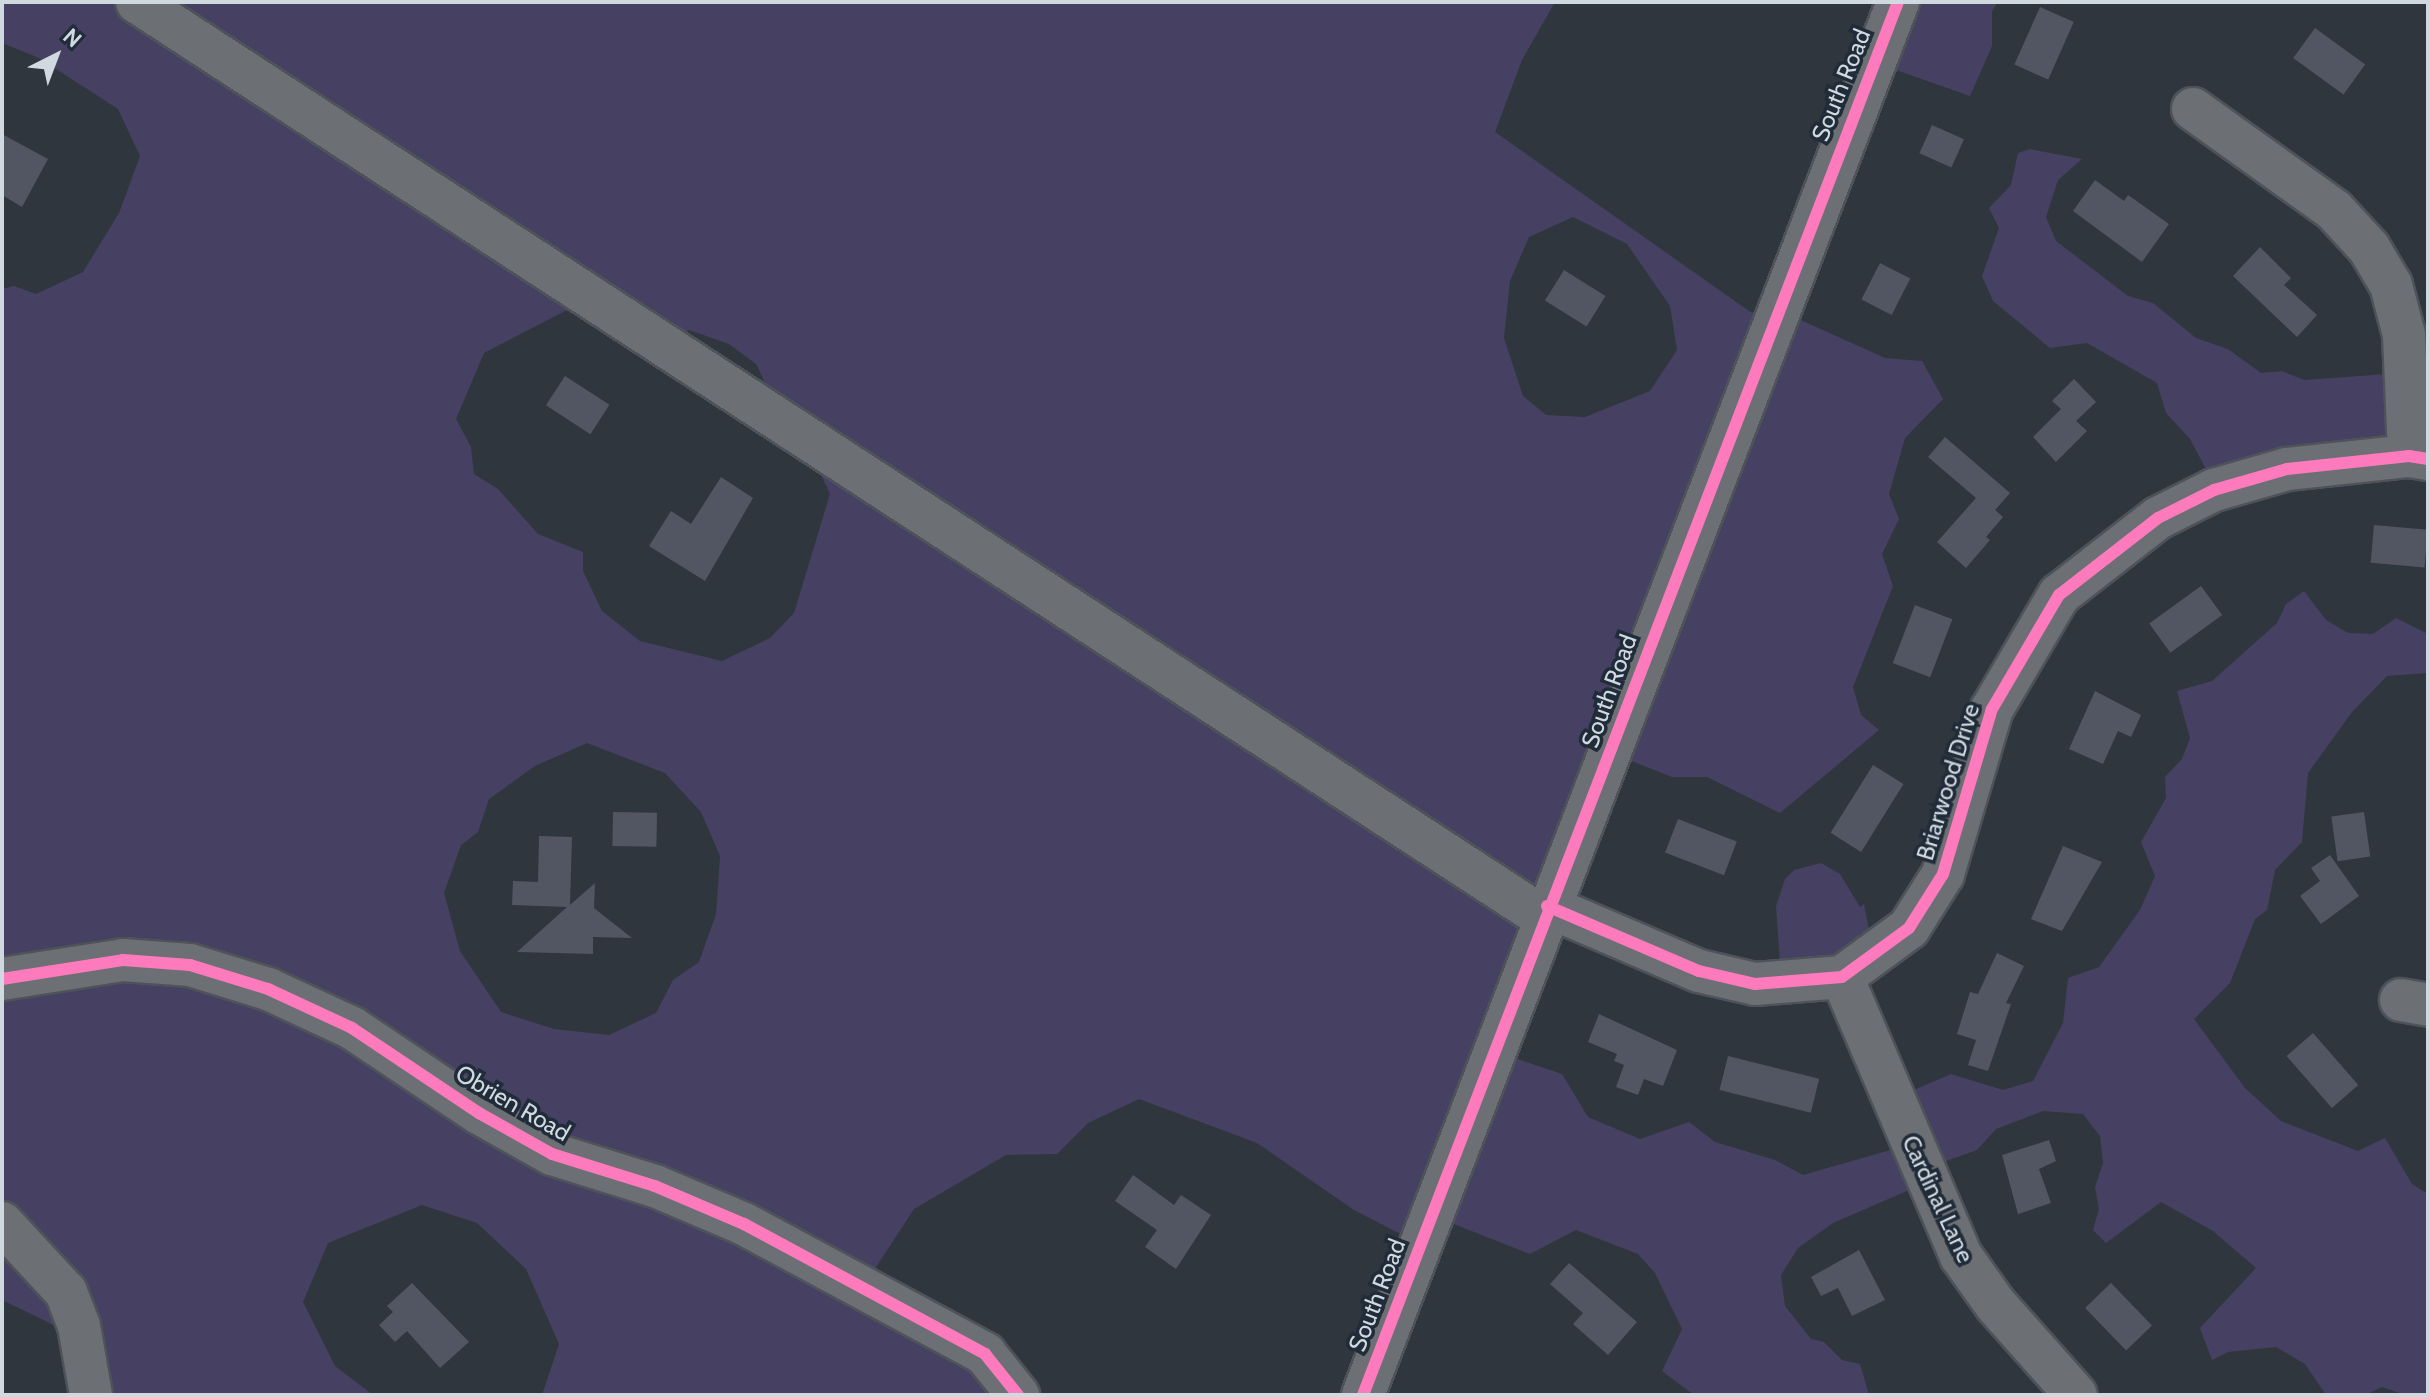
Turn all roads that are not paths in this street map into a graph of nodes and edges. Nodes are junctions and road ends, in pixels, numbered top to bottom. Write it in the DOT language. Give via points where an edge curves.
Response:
graph roads {
  1 [pos="137,2"];
  2 [pos="1898,2"];
  3 [pos="2193,109"];
  4 [pos="2418,457"];
  5 [pos="1545,912"];
  6 [pos="1842,977"];
  7 [pos="2,979"];
  8 [pos="2,1223"];
  9 [pos="91,1395"];
  10 [pos="1018,1395"];
  11 [pos="1363,1395"];
  12 [pos="2076,1395"];
  1 -- 5 [label="street"];
  2 -- 5 [label="street, South Road"];
  3 -- 4 [label="street" via="2334,210 2369,248 2391,285 2404,335"];
  4 -- 6 [label="street, Briarwood Drive" via="2287,469 2214,490 2158,518 2059,595 1992,709 1943,874 1909,928"];
  5 -- 6 [label="street" via="1699,971 1755,984"];
  5 -- 11 [label="street, South Road"];
  6 -- 12 [label="street, Cardinal Lane" via="1961,1256 1996,1305"];
  7 -- 10 [label="street, Obrien Road" via="123,960 190,965 268,989 352,1028 479,1113 552,1154 655,1186 744,1224 985,1354"];
  8 -- 9 [label="street" via="66,1292 79,1326"];
}
